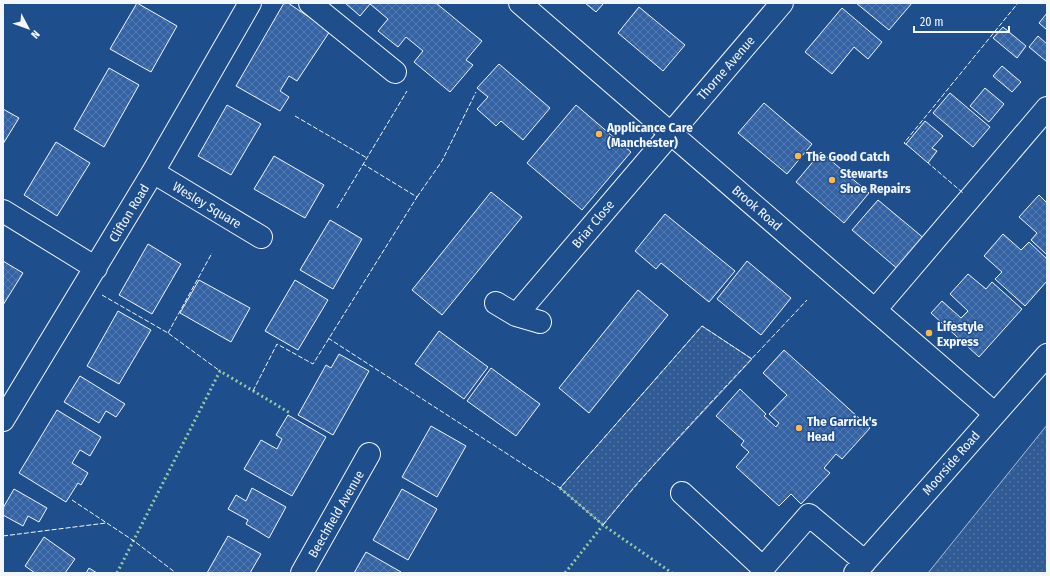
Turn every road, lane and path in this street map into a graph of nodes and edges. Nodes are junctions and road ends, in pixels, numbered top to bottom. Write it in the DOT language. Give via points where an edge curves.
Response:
graph roads {
  1 [pos="250,3"];
  2 [pos="310,3"];
  3 [pos="520,3"];
  4 [pos="782,3"];
  5 [pos="395,72"];
  6 [pos="1047,108"];
  7 [pos="670,133"];
  8 [pos="153,172"];
  9 [pos="3,211"];
  10 [pos="261,237"];
  11 [pos="96,268"];
  12 [pos="496,303"];
  13 [pos="875,310"];
  14 [pos="516,315"];
  15 [pos="540,322"];
  16 [pos="1047,355"];
  17 [pos="994,413"];
  18 [pos="3,420"];
  19 [pos="369,454"];
  20 [pos="682,494"];
  21 [pos="860,567"];
  22 [pos="302,573"];
  1 -- 8 [label="street, Clifton Road"];
  2 -- 5 [label="street"];
  3 -- 7 [label="street, Brook Road"];
  4 -- 7 [label="street, Thorne Avenue"];
  6 -- 13 [label="street"];
  7 -- 13 [label="street, Brook Road"];
  7 -- 14 [label="street, Briar Close"];
  8 -- 10 [label="street, Wesley Square"];
  8 -- 11 [label="street, Clifton Road"];
  9 -- 11 [label="street"];
  11 -- 18 [label="street, Clifton Road"];
  12 -- 14 [label="street"];
  13 -- 17 [label="street, Brook Road"];
  14 -- 15 [label="street"];
  16 -- 17 [label="street, Moorside Road"];
  17 -- 21 [label="street, Moorside Road"];
  19 -- 22 [label="street, Beechfield Avenue"];
  20 -- 21 [label="street" via="763,568 808,515"];
}
